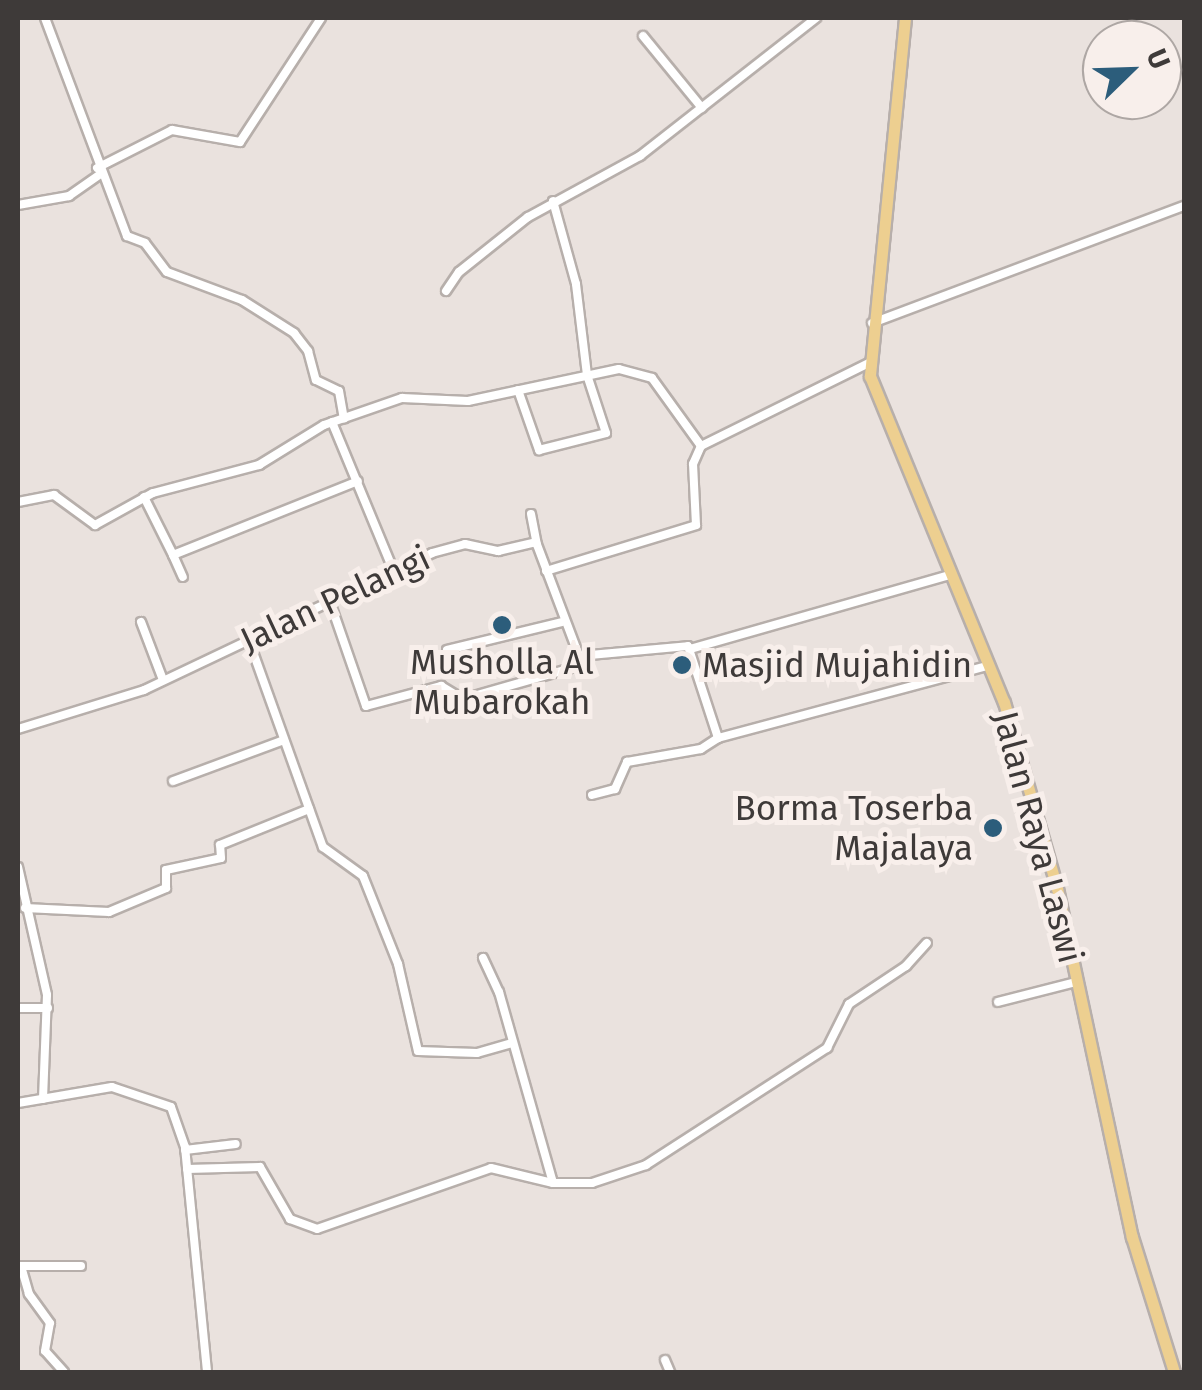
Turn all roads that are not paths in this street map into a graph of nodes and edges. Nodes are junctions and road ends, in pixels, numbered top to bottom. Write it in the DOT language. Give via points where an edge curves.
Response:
graph roads {
  1 [pos="45,18"];
  2 [pos="321,18"];
  3 [pos="816,18"];
  4 [pos="906,18"];
  5 [pos="643,36"];
  6 [pos="702,108"];
  7 [pos="98,171"];
  8 [pos="553,200"];
  9 [pos="18,205"];
  10 [pos="1184,206"];
  11 [pos="446,291"];
  12 [pos="872,323"];
  13 [pos="869,363"];
  14 [pos="587,375"];
  15 [pos="518,390"];
  16 [pos="344,419"];
  17 [pos="332,422"];
  18 [pos="702,446"];
  19 [pos="358,480"];
  20 [pos="144,497"];
  21 [pos="18,502"];
  22 [pos="531,514"];
  23 [pos="537,544"];
  24 [pos="173,555"];
  25 [pos="546,571"];
  26 [pos="395,574"];
  27 [pos="950,575"];
  28 [pos="183,577"];
  29 [pos="330,602"];
  30 [pos="141,622"];
  31 [pos="562,622"];
  32 [pos="248,638"];
  33 [pos="690,649"];
  34 [pos="447,650"];
  35 [pos="590,656"];
  36 [pos="988,666"];
  37 [pos="163,680"];
  38 [pos="18,729"];
  39 [pos="718,738"];
  40 [pos="284,740"];
  41 [pos="173,781"];
  42 [pos="592,795"];
  43 [pos="308,810"];
  44 [pos="18,867"];
  45 [pos="25,908"];
  46 [pos="927,944"];
  47 [pos="483,958"];
  48 [pos="1076,982"];
  49 [pos="998,1002"];
  50 [pos="18,1008"];
  51 [pos="48,1008"];
  52 [pos="512,1043"];
  53 [pos="43,1099"];
  54 [pos="18,1103"];
  55 [pos="236,1144"];
  56 [pos="186,1150"];
  57 [pos="187,1169"];
  58 [pos="553,1183"];
  59 [pos="81,1266"];
  60 [pos="665,1360"];
  61 [pos="64,1372"];
  62 [pos="207,1372"];
  63 [pos="670,1372"];
  64 [pos="1174,1372"];
  1 -- 7 [label="street"];
  2 -- 7 [label="street" via="240,142 172,130"];
  3 -- 6 [label="street"];
  4 -- 12 [label="main road, Jalan Raya Laswi"];
  5 -- 6 [label="street"];
  6 -- 8 [label="street" via="616,171"];
  7 -- 9 [label="street" via="69,196"];
  7 -- 16 [label="street" via="127,236 146,243 163,269 242,300 294,333 308,351 316,380 339,390"];
  8 -- 11 [label="street" via="458,272"];
  8 -- 14 [label="street" via="573,270"];
  10 -- 12 [label="street"];
  12 -- 13 [label="main road, Jalan Raya Laswi"];
  13 -- 18 [label="street"];
  13 -- 27 [label="main road, Jalan Raya Laswi"];
  14 -- 15 [label="street"];
  14 -- 15 [label="street" via="606,433 542,450"];
  14 -- 18 [label="street" via="619,369 652,378"];
  15 -- 16 [label="street" via="468,401 409,397"];
  16 -- 17 [label="street"];
  17 -- 19 [label="street"];
  17 -- 20 [label="street" via="270,460"];
  18 -- 25 [label="street" via="693,469 699,523"];
  19 -- 24 [label="street"];
  19 -- 26 [label="street"];
  20 -- 21 [label="street" via="96,525 54,495"];
  20 -- 24 [label="street"];
  22 -- 23 [label="street"];
  23 -- 25 [label="street"];
  23 -- 26 [label="street, Jalan Pelangi" via="498,551 450,546"];
  24 -- 28 [label="street"];
  25 -- 31 [label="street"];
  26 -- 29 [label="street, Jalan Pelangi"];
  27 -- 33 [label="street"];
  27 -- 36 [label="main road, Jalan Raya Laswi"];
  29 -- 32 [label="street, Jalan Pelangi"];
  29 -- 35 [label="street" via="366,706 441,686 464,699 568,669"];
  30 -- 37 [label="street"];
  31 -- 34 [label="street"];
  31 -- 35 [label="street" via="575,653"];
  32 -- 37 [label="street, Jalan Pelangi"];
  32 -- 40 [label="street"];
  33 -- 35 [label="street" via="684,644"];
  33 -- 39 [label="street"];
  36 -- 39 [label="street"];
  36 -- 48 [label="main road, Jalan Raya Laswi" via="1046,842"];
  37 -- 38 [label="street, Jalan Pelangi"];
  39 -- 42 [label="street" via="701,750 627,762 614,789"];
  40 -- 41 [label="street"];
  40 -- 43 [label="street"];
  43 -- 45 [label="street" via="220,845 221,858 165,870 166,888 110,912"];
  43 -- 52 [label="street" via="328,855 360,869 398,964 420,1054 477,1053"];
  44 -- 45 [label="street"];
  45 -- 51 [label="street"];
  46 -- 58 [label="street" via="849,1004 827,1048 670,1150 592,1183"];
  47 -- 52 [label="street"];
  48 -- 49 [label="street"];
  48 -- 64 [label="main road, Jalan Raya Laswi" via="1132,1237"];
  50 -- 51 [label="street"];
  51 -- 53 [label="street"];
  52 -- 58 [label="street"];
  53 -- 54 [label="street"];
  53 -- 56 [label="street" via="112,1087 158,1100 170,1106"];
  55 -- 56 [label="street"];
  56 -- 57 [label="street"];
  57 -- 58 [label="street" via="260,1167 290,1219 317,1229 491,1168"];
  57 -- 62 [label="street"];
  59 -- 61 [label="street" via="22,1266 29,1294 50,1323 46,1353"];
  60 -- 63 [label="street"];
}
